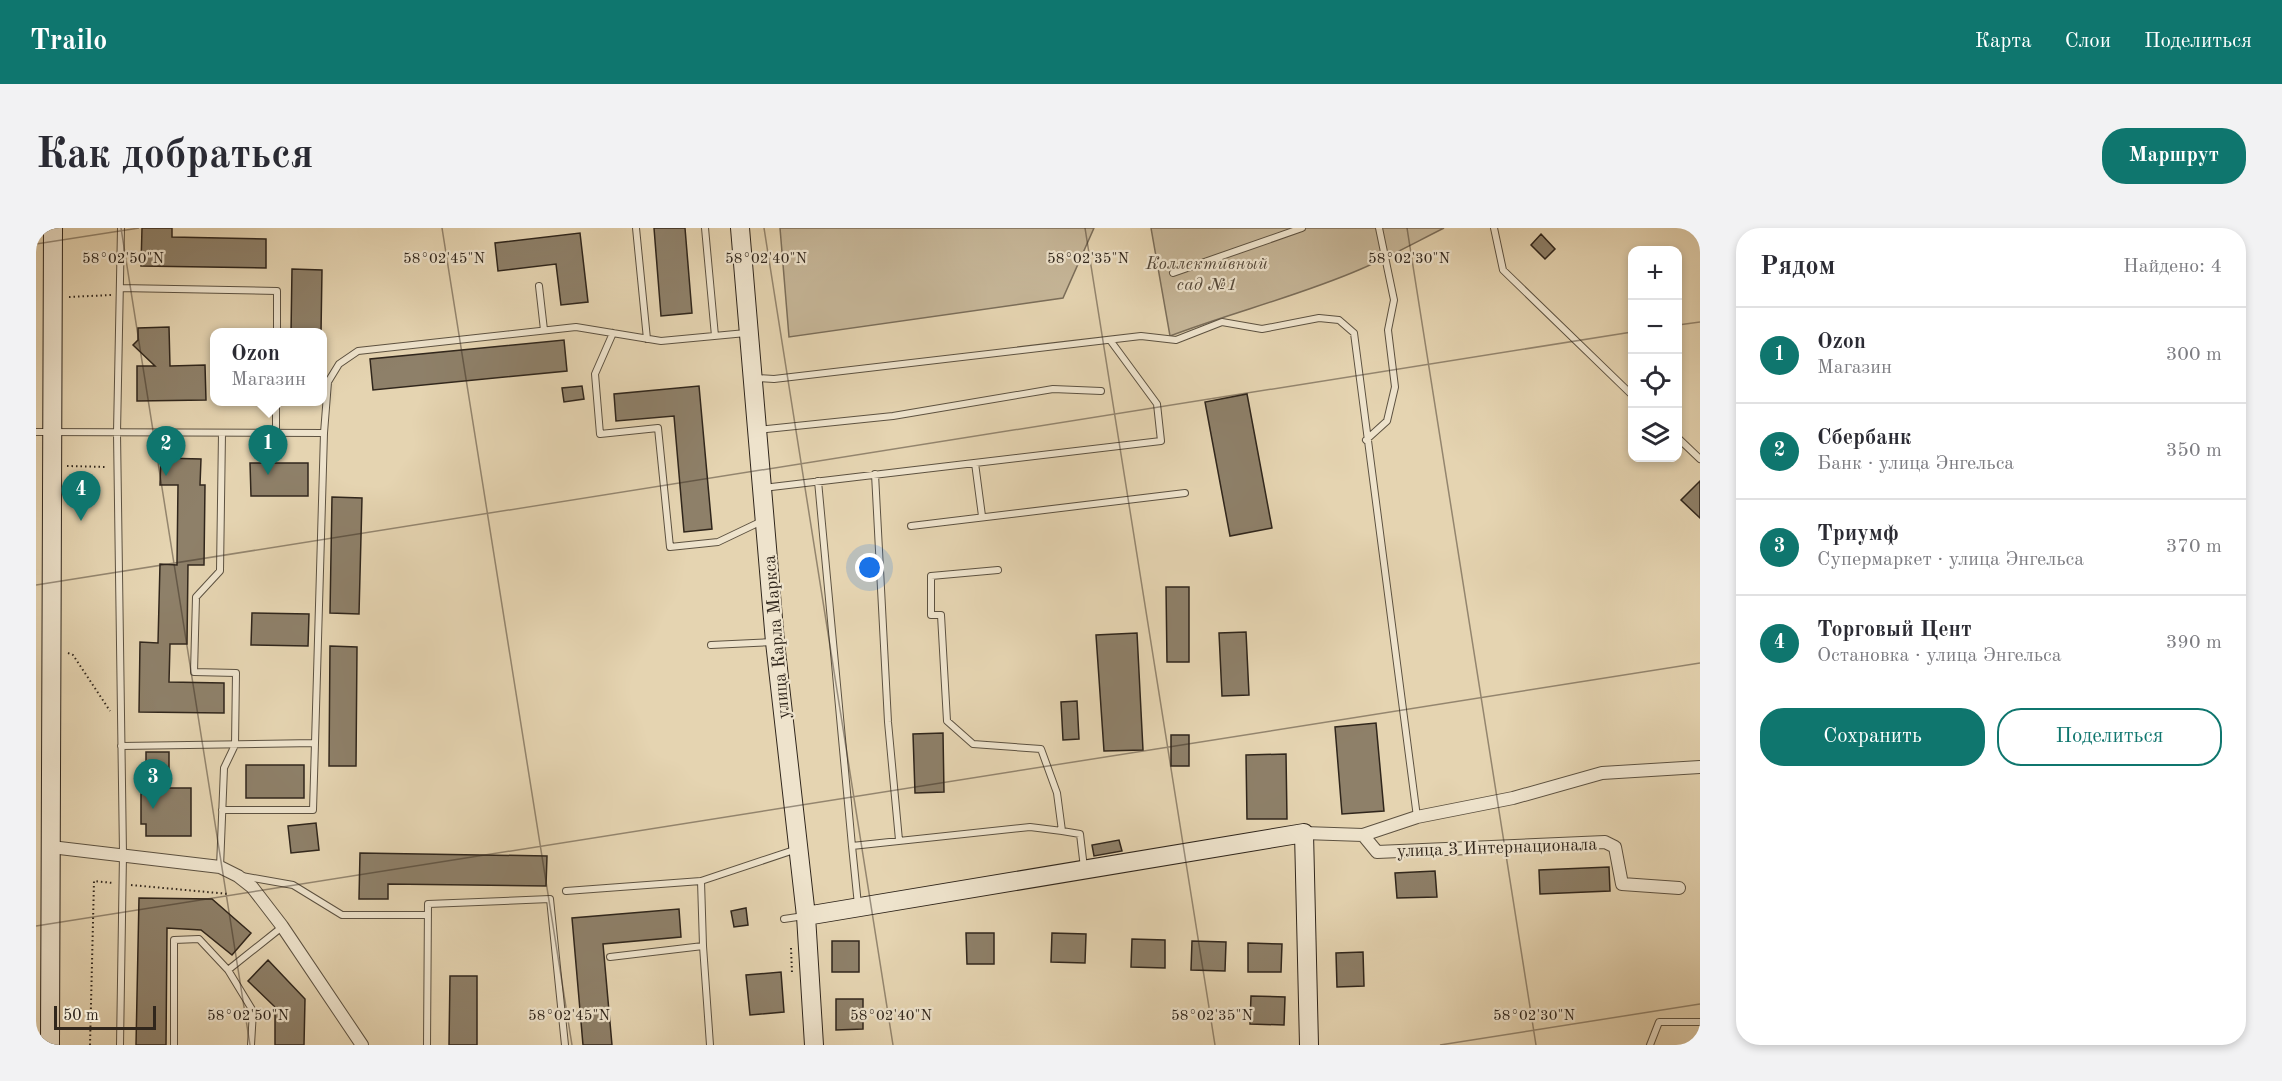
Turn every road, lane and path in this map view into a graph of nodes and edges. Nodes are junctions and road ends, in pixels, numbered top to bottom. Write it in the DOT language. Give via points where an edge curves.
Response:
graph roads {
  1 [pos="53,228"];
  2 [pos="121,228"];
  3 [pos="636,228"];
  4 [pos="705,228"];
  5 [pos="740,228"];
  6 [pos="1302,228"];
  7 [pos="1379,228"];
  8 [pos="1494,228"];
  9 [pos="1173,273"];
  10 [pos="539,286"];
  11 [pos="120,288"];
  12 [pos="114,295"];
  13 [pos="52,305"];
  14 [pos="277,328"];
  15 [pos="544,330"];
  16 [pos="613,333"];
  17 [pos="749,333"];
  18 [pos="715,336"];
  19 [pos="647,339"];
  20 [pos="1110,340"];
  21 [pos="753,378"];
  22 [pos="1101,391"];
  23 [pos="1628,391"];
  24 [pos="327,394"];
  25 [pos="276,406"];
  26 [pos="326,406"];
  27 [pos="757,430"];
  28 [pos="44,432"];
  29 [pos="324,432"];
  30 [pos="117,433"];
  31 [pos="222,433"];
  32 [pos="276,433"];
  33 [pos="1366,440"];
  34 [pos="1682,443"];
  35 [pos="1700,459"];
  36 [pos="975,463"];
  37 [pos="51,466"];
  38 [pos="109,467"];
  39 [pos="875,474"];
  40 [pos="818,481"];
  41 [pos="763,488"];
  42 [pos="1185,493"];
  43 [pos="982,516"];
  44 [pos="765,520"];
  45 [pos="911,526"];
  46 [pos="998,570"];
  47 [pos="775,642"];
  48 [pos="711,645"];
  49 [pos="50,647"];
  50 [pos="111,713"];
  51 [pos="315,743"];
  52 [pos="235,745"];
  53 [pos="122,746"];
  54 [pos="1700,767"];
  55 [pos="222,810"];
  56 [pos="1417,817"];
  57 [pos="1062,831"];
  58 [pos="1304,833"];
  59 [pos="1363,835"];
  60 [pos="899,840"];
  61 [pos="47,846"];
  62 [pos="852,846"];
  63 [pos="798,849"];
  64 [pos="123,854"];
  65 [pos="220,867"];
  66 [pos="1084,870"];
  67 [pos="238,876"];
  68 [pos="701,881"];
  69 [pos="1679,888"];
  70 [pos="566,891"];
  71 [pos="858,907"];
  72 [pos="428,915"];
  73 [pos="806,916"];
  74 [pos="784,919"];
  75 [pos="282,926"];
  76 [pos="703,946"];
  77 [pos="610,957"];
  78 [pos="228,970"];
  79 [pos="1700,1022"];
  80 [pos="50,1045"];
  81 [pos="120,1045"];
  82 [pos="174,1045"];
  83 [pos="250,1045"];
  84 [pos="362,1045"];
  85 [pos="427,1045"];
  86 [pos="565,1045"];
  87 [pos="710,1045"];
  88 [pos="814,1045"];
  89 [pos="1309,1045"];
  90 [pos="1650,1045"];
  1 -- 13 [label="main road"];
  2 -- 11 [label="lane"];
  3 -- 19 [label="lane"];
  4 -- 18 [label="lane"];
  5 -- 17 [label="main road, улица Карла Маркса"];
  6 -- 9 [label="lane"];
  7 -- 33 [label="lane" via="1394,300 1388,330 1395,387 1387,421"];
  8 -- 23 [label="lane" via="1503,270"];
  10 -- 15 [label="lane"];
  11 -- 14 [label="lane" via="277,291"];
  11 -- 30 [label="lane"];
  12 -- 13 [label="path" via="70,297"];
  13 -- 28 [label="main road"];
  15 -- 16 [label="lane" via="576,327"];
  15 -- 24 [label="lane" via="358,351 339,364 328,382"];
  16 -- 19 [label="lane"];
  16 -- 44 [label="lane" via="595,374 600,434 658,428 670,548 718,542"];
  17 -- 18 [label="lane"];
  17 -- 21 [label="main road, улица Карла Маркса"];
  18 -- 19 [label="lane"];
  20 -- 21 [label="lane" via="774,380"];
  20 -- 33 [label="lane" via="1141,336 1176,340 1222,322 1262,329 1318,318 1339,320 1354,333"];
  20 -- 36 [label="lane" via="1157,404 1161,441"];
  21 -- 27 [label="main road, улица Карла Маркса"];
  22 -- 27 [label="lane" via="1053,389 893,416"];
  25 -- 32 [label="lane"];
  26 -- 29 [label="lane"];
  27 -- 41 [label="main road, улица Карла Маркса"];
  28 -- 30 [label="lane"];
  28 -- 37 [label="main road"];
  29 -- 32 [label="lane"];
  29 -- 51 [label="lane"];
  30 -- 31 [label="lane"];
  30 -- 53 [label="lane"];
  31 -- 32 [label="lane"];
  31 -- 52 [label="lane" via="220,571 196,597 194,672 236,673"];
  33 -- 56 [label="lane"];
  34 -- 35 [label="lane"];
  36 -- 39 [label="lane"];
  36 -- 43 [label="lane"];
  37 -- 38 [label="path"];
  37 -- 49 [label="main road"];
  39 -- 40 [label="lane"];
  39 -- 60 [label="lane" via="888,722"];
  40 -- 41 [label="lane"];
  40 -- 62 [label="lane"];
  41 -- 44 [label="main road, улица Карла Маркса"];
  42 -- 43 [label="lane"];
  43 -- 45 [label="lane"];
  44 -- 47 [label="main road, улица Карла Маркса"];
  46 -- 57 [label="lane" via="931,576 931,615 941,615 947,721 973,744 1041,749 1057,793"];
  47 -- 48 [label="lane"];
  47 -- 63 [label="main road, улица Карла Маркса"];
  49 -- 50 [label="path" via="73,655"];
  49 -- 61 [label="main road"];
  51 -- 52 [label="lane"];
  51 -- 55 [label="lane" via="313,810"];
  52 -- 53 [label="lane"];
  52 -- 55 [label="lane" via="224,768"];
  53 -- 64 [label="lane"];
  54 -- 56 [label="street" via="1602,773 1513,798"];
  55 -- 65 [label="lane"];
  56 -- 59 [label="street"];
  57 -- 60 [label="lane" via="1030,827"];
  57 -- 66 [label="lane" via="1080,834"];
  58 -- 59 [label="street"];
  58 -- 66 [label="main road"];
  58 -- 89 [label="main road"];
  59 -- 69 [label="street, улица 3 Интернационала" via="1377,852 1605,842 1615,847 1622,884"];
  60 -- 62 [label="lane"];
  61 -- 64 [label="street"];
  61 -- 80 [label="main road"];
  62 -- 71 [label="lane"];
  63 -- 68 [label="lane"];
  63 -- 73 [label="main road, улица Карла Маркса"];
  64 -- 65 [label="street"];
  64 -- 81 [label="lane"];
  65 -- 67 [label="street"];
  66 -- 71 [label="main road"];
  67 -- 72 [label="lane" via="292,885 342,915"];
  67 -- 75 [label="street" via="252,887"];
  68 -- 70 [label="lane"];
  68 -- 76 [label="lane"];
  71 -- 73 [label="main road"];
  72 -- 85 [label="lane"];
  72 -- 86 [label="lane" via="428,904 550,899"];
  73 -- 74 [label="lane"];
  73 -- 88 [label="main road, улица Карла Маркса"];
  75 -- 78 [label="lane"];
  75 -- 84 [label="street"];
  76 -- 77 [label="lane"];
  76 -- 87 [label="lane"];
  78 -- 82 [label="lane" via="200,939 174,940"];
  78 -- 83 [label="lane" via="253,1011"];
  79 -- 90 [label="lane" via="1659,1022"];
}
